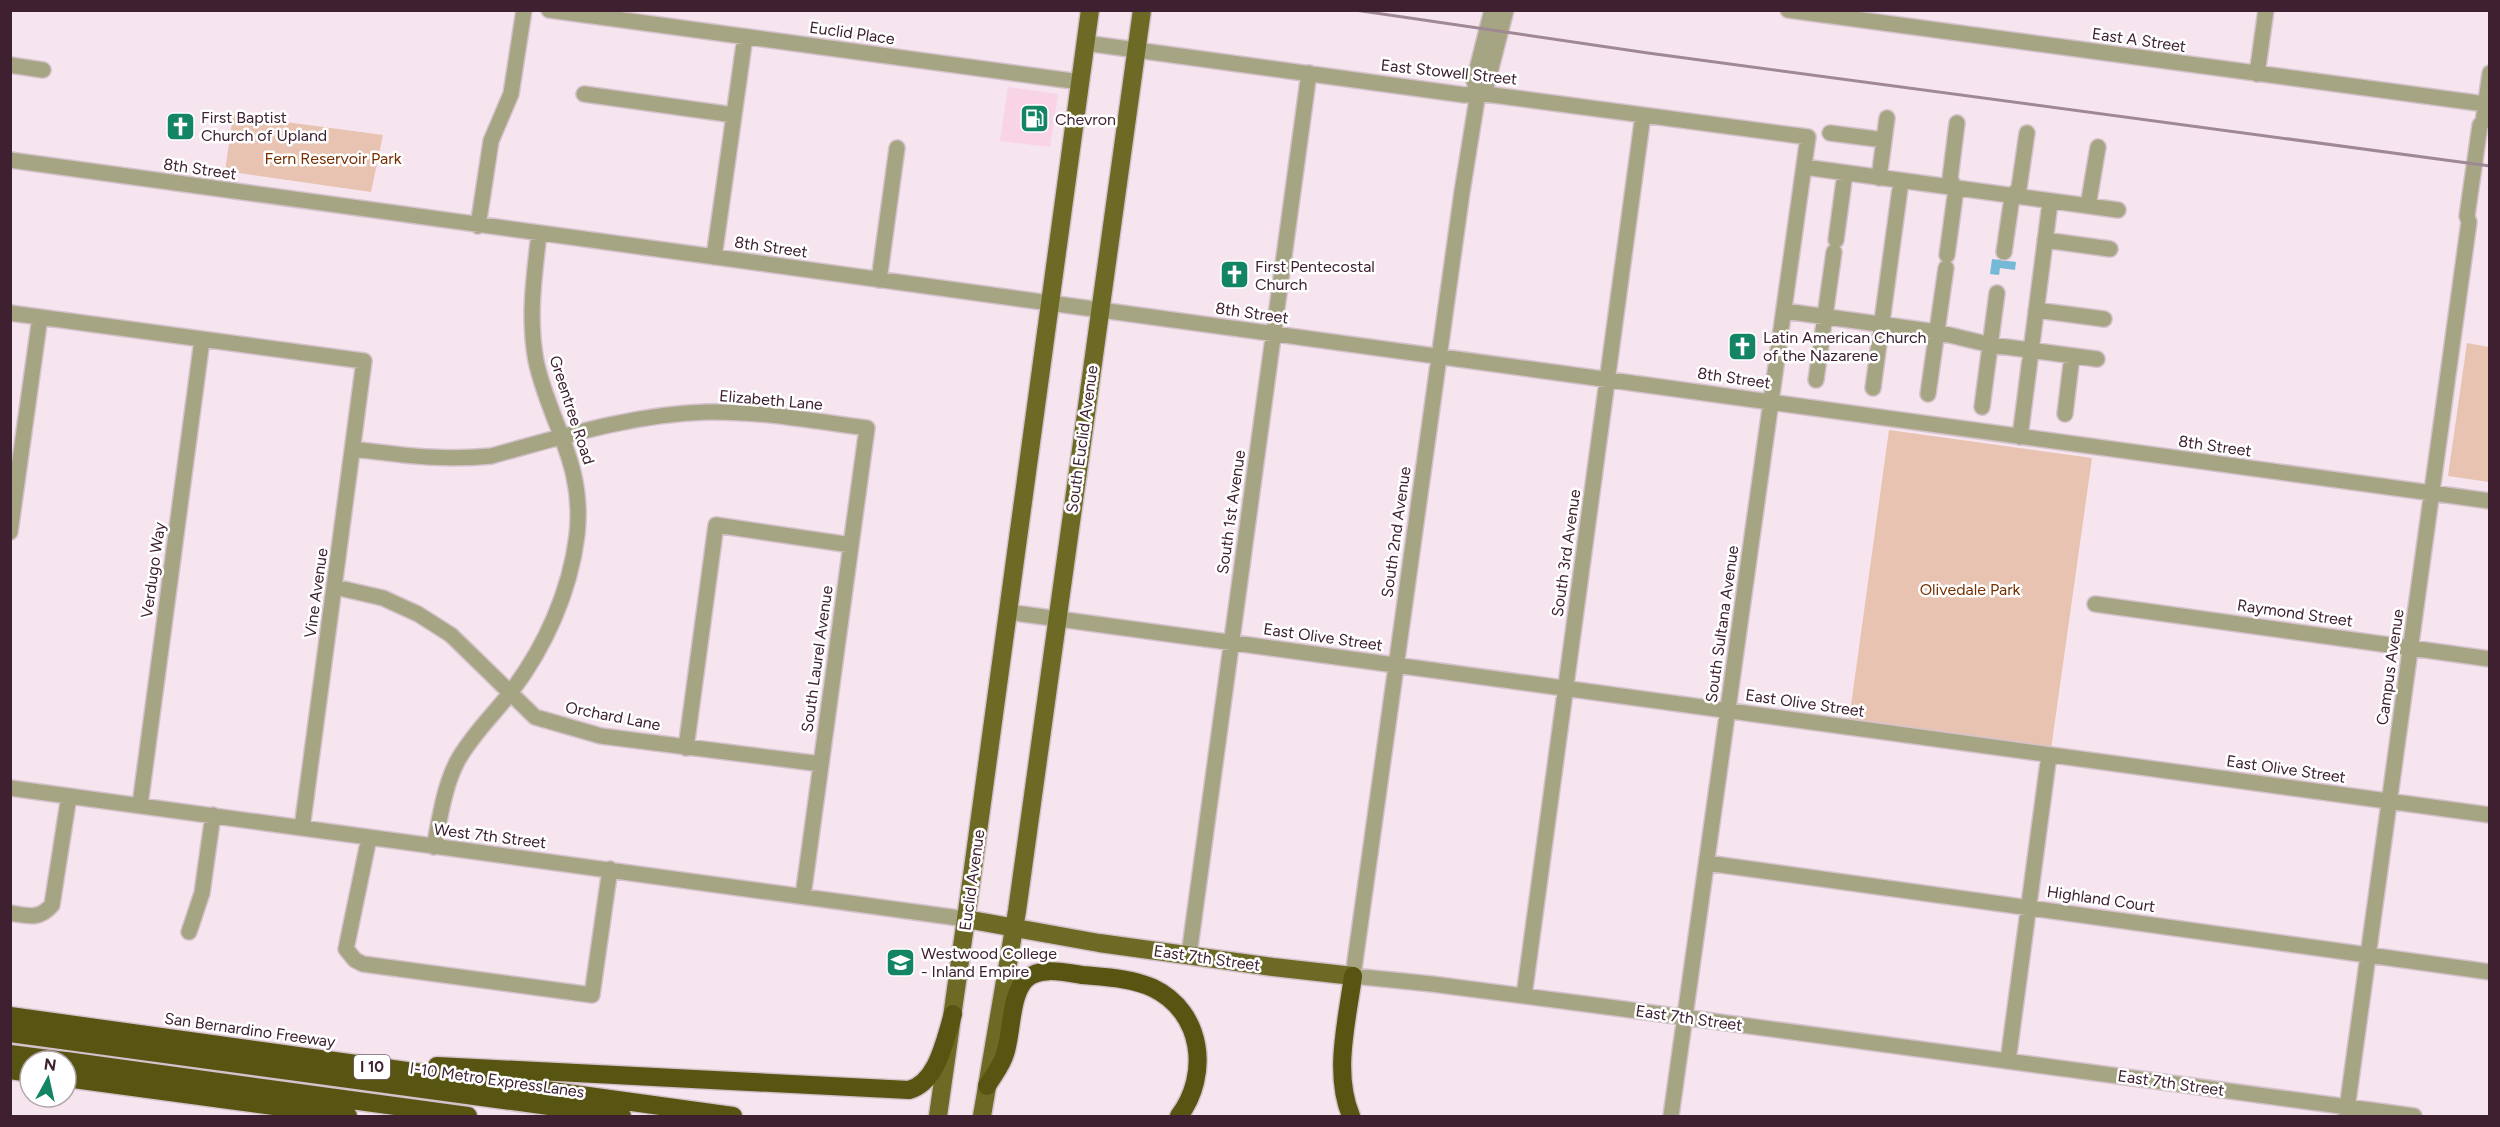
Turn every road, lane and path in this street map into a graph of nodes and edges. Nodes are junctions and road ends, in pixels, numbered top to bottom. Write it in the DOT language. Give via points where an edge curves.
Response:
graph roads {
  1 [pos="524,10"];
  2 [pos="549,10"];
  3 [pos="1090,10"];
  4 [pos="1142,10"];
  5 [pos="1492,10"];
  6 [pos="1506,10"];
  7 [pos="1788,10"];
  8 [pos="2266,10"];
  9 [pos="745,37"];
  10 [pos="1085,43"];
  11 [pos="1137,50"];
  12 [pos="10,65"];
  13 [pos="43,70"];
  14 [pos="2490,72"];
  15 [pos="1309,73"];
  16 [pos="2257,74"];
  17 [pos="1080,82"];
  18 [pos="1478,93"];
  19 [pos="584,94"];
  20 [pos="2485,104"];
  21 [pos="734,115"];
  22 [pos="1643,115"];
  23 [pos="1887,118"];
  24 [pos="1957,123"];
  25 [pos="1830,133"];
  26 [pos="2027,133"];
  27 [pos="1808,137"];
  28 [pos="1884,140"];
  29 [pos="2098,147"];
  30 [pos="897,148"];
  31 [pos="10,160"];
  32 [pos="1804,167"];
  33 [pos="1845,173"];
  34 [pos="1879,178"];
  35 [pos="1901,181"];
  36 [pos="1956,189"];
  37 [pos="2012,197"];
  38 [pos="2050,203"];
  39 [pos="2088,206"];
  40 [pos="2118,210"];
  41 [pos="478,226"];
  42 [pos="539,234"];
  43 [pos="2045,240"];
  44 [pos="2110,249"];
  45 [pos="2004,252"];
  46 [pos="714,257"];
  47 [pos="879,280"];
  48 [pos="1997,292"];
  49 [pos="1048,304"];
  50 [pos="2036,310"];
  51 [pos="1784,311"];
  52 [pos="1101,312"];
  53 [pos="10,313"];
  54 [pos="40,317"];
  55 [pos="1826,317"];
  56 [pos="2104,319"];
  57 [pos="1881,325"];
  58 [pos="1937,332"];
  59 [pos="1273,334"];
  60 [pos="202,340"];
  61 [pos="1991,345"];
  62 [pos="2032,350"];
  63 [pos="2072,356"];
  64 [pos="1438,358"];
  65 [pos="2097,359"];
  66 [pos="1608,379"];
  67 [pos="1816,380"];
  68 [pos="1873,388"];
  69 [pos="1928,394"];
  70 [pos="1771,401"];
  71 [pos="1982,407"];
  72 [pos="2065,414"];
  73 [pos="867,428"];
  74 [pos="563,437"];
  75 [pos="2020,437"];
  76 [pos="353,449"];
  77 [pos="14,474"];
  78 [pos="2432,493"];
  79 [pos="2490,501"];
  80 [pos="10,532"];
  81 [pos="851,545"];
  82 [pos="335,587"];
  83 [pos="2095,604"];
  84 [pos="1008,612"];
  85 [pos="1056,618"];
  86 [pos="1231,642"];
  87 [pos="2410,647"];
  88 [pos="2490,659"];
  89 [pos="1396,665"];
  90 [pos="1566,688"];
  91 [pos="509,694"];
  92 [pos="1728,711"];
  93 [pos="686,747"];
  94 [pos="2049,755"];
  95 [pos="821,764"];
  96 [pos="10,788"];
  97 [pos="69,796"];
  98 [pos="2389,801"];
  99 [pos="140,805"];
  100 [pos="213,815"];
  101 [pos="2490,815"];
  102 [pos="302,828"];
  103 [pos="369,838"];
  104 [pos="434,847"];
  105 [pos="1707,863"];
  106 [pos="610,869"];
  107 [pos="802,896"];
  108 [pos="2028,907"];
  109 [pos="10,913"];
  110 [pos="966,919"];
  111 [pos="1014,928"];
  112 [pos="189,932"];
  113 [pos="1189,955"];
  114 [pos="2368,955"];
  115 [pos="2490,972"];
  116 [pos="1353,976"];
  117 [pos="1524,996"];
  118 [pos="954,1014"];
  119 [pos="10,1016"];
  120 [pos="1685,1017"];
  121 [pos="10,1033"];
  122 [pos="2008,1062"];
  123 [pos="78,1063"];
  124 [pos="346,1064"];
  125 [pos="78,1080"];
  126 [pos="987,1086"];
  127 [pos="2347,1112"];
  128 [pos="939,1114"];
  129 [pos="348,1116"];
  130 [pos="468,1116"];
  131 [pos="622,1116"];
  132 [pos="733,1116"];
  133 [pos="982,1116"];
  134 [pos="1179,1116"];
  135 [pos="1351,1116"];
  136 [pos="1671,1116"];
  137 [pos="2414,1116"];
  1 -- 41 [label="street" via="512,94 491,141"];
  2 -- 9 [label="street, Euclid Place"];
  3 -- 10 [label="main road"];
  4 -- 11 [label="main road, South Euclid Avenue"];
  5 -- 18 [label="street, South 2nd Avenue" via="1474,81"];
  6 -- 18 [label="street, South 2nd Avenue" via="1487,84"];
  7 -- 16 [label="street, East A Street"];
  8 -- 16 [label="street"];
  9 -- 17 [label="street, Euclid Place"];
  9 -- 21 [label="street"];
  10 -- 11 [label="street, East Stowell Street"];
  10 -- 17 [label="main road"];
  11 -- 15 [label="street, East Stowell Street"];
  11 -- 52 [label="main road, South Euclid Avenue"];
  12 -- 13 [label="street"];
  14 -- 20 [label="street, Campus Avenue"];
  15 -- 18 [label="street, East Stowell Street" via="1465,95"];
  15 -- 59 [label="street, South 1st Avenue"];
  16 -- 20 [label="street, East A Street"];
  17 -- 49 [label="main road"];
  18 -- 22 [label="street, East Stowell Street"];
  18 -- 64 [label="street, South 2nd Avenue"];
  19 -- 21 [label="street"];
  20 -- 78 [label="street, Campus Avenue"];
  21 -- 46 [label="street"];
  22 -- 27 [label="street, East Stowell Street"];
  22 -- 66 [label="street, South 3rd Avenue"];
  23 -- 28 [label="street"];
  24 -- 36 [label="street" via="1950,178"];
  25 -- 28 [label="street"];
  26 -- 37 [label="street" via="2019,188"];
  27 -- 32 [label="street, South Sultana Avenue"];
  28 -- 34 [label="street"];
  29 -- 39 [label="street"];
  30 -- 47 [label="street"];
  31 -- 41 [label="street, 8th Street"];
  32 -- 33 [label="street"];
  32 -- 51 [label="street, South Sultana Avenue"];
  33 -- 34 [label="street"];
  33 -- 55 [label="street"];
  34 -- 35 [label="street"];
  35 -- 36 [label="street"];
  35 -- 57 [label="street"];
  36 -- 37 [label="street"];
  36 -- 58 [label="street"];
  37 -- 38 [label="street"];
  37 -- 45 [label="street"];
  38 -- 39 [label="street"];
  38 -- 43 [label="street"];
  39 -- 40 [label="street"];
  41 -- 42 [label="street, 8th Street"];
  42 -- 46 [label="street, 8th Street"];
  42 -- 74 [label="street, Greentree Road" via="532,293 536,360"];
  43 -- 44 [label="street"];
  43 -- 50 [label="street"];
  46 -- 47 [label="street, 8th Street"];
  47 -- 49 [label="street, 8th Street"];
  48 -- 61 [label="street"];
  49 -- 52 [label="street, 8th Street"];
  49 -- 84 [label="main road"];
  50 -- 56 [label="street"];
  50 -- 62 [label="street"];
  51 -- 55 [label="street"];
  51 -- 70 [label="street, South Sultana Avenue"];
  52 -- 59 [label="street, 8th Street"];
  52 -- 85 [label="main road, South Euclid Avenue"];
  53 -- 54 [label="street"];
  54 -- 60 [label="street"];
  54 -- 77 [label="street"];
  55 -- 57 [label="street"];
  55 -- 67 [label="street"];
  57 -- 58 [label="street"];
  57 -- 68 [label="street"];
  58 -- 61 [label="street"];
  58 -- 69 [label="street"];
  59 -- 64 [label="street, 8th Street"];
  59 -- 86 [label="street, South 1st Avenue"];
  60 -- 76 [label="street, Vine Avenue" via="364,361"];
  60 -- 99 [label="street, Verdugo Way"];
  61 -- 62 [label="street"];
  61 -- 71 [label="street"];
  62 -- 63 [label="street"];
  62 -- 75 [label="street"];
  63 -- 65 [label="street"];
  63 -- 72 [label="street"];
  64 -- 66 [label="street, 8th Street"];
  64 -- 89 [label="street, South 2nd Avenue"];
  66 -- 70 [label="street, 8th Street"];
  66 -- 90 [label="street, South 3rd Avenue"];
  70 -- 75 [label="street, 8th Street"];
  70 -- 92 [label="street, South Sultana Avenue"];
  73 -- 74 [label="street, Elizabeth Lane" via="759,414 707,412 645,418"];
  73 -- 81 [label="street, South Laurel Avenue"];
  74 -- 76 [label="street, Elizabeth Lane" via="465,459"];
  74 -- 91 [label="street, Greentree Road" via="577,487 573,558 549,630"];
  75 -- 78 [label="street, 8th Street"];
  76 -- 82 [label="street, Vine Avenue"];
  77 -- 80 [label="street"];
  78 -- 79 [label="street, 8th Street"];
  78 -- 87 [label="street, Campus Avenue"];
  81 -- 93 [label="street" via="716,525"];
  81 -- 95 [label="street, South Laurel Avenue"];
  82 -- 91 [label="street, Orchard Lane" via="383,598 426,619 452,635"];
  82 -- 102 [label="street, Vine Avenue"];
  83 -- 87 [label="street, Raymond Street"];
  84 -- 85 [label="street, East Olive Street"];
  84 -- 110 [label="main road, Euclid Avenue"];
  85 -- 86 [label="street, East Olive Street"];
  85 -- 111 [label="main road, South Euclid Avenue"];
  86 -- 89 [label="street, East Olive Street"];
  86 -- 113 [label="street, South 1st Avenue"];
  87 -- 88 [label="street, Raymond Street"];
  87 -- 98 [label="street, Campus Avenue"];
  89 -- 90 [label="street, East Olive Street"];
  89 -- 116 [label="street, South 2nd Avenue"];
  90 -- 92 [label="street, East Olive Street"];
  90 -- 117 [label="street, South 3rd Avenue"];
  91 -- 93 [label="street, Orchard Lane" via="535,717 566,727 601,736"];
  91 -- 104 [label="street, Greentree Road" via="458,761 446,790"];
  92 -- 94 [label="street, East Olive Street"];
  92 -- 105 [label="street, South Sultana Avenue"];
  93 -- 95 [label="street, Orchard Lane"];
  94 -- 98 [label="street, East Olive Street"];
  94 -- 108 [label="street"];
  95 -- 107 [label="street, South Laurel Avenue"];
  96 -- 97 [label="street, West 7th Street"];
  97 -- 99 [label="street, West 7th Street"];
  97 -- 109 [label="street" via="52,905 36,917"];
  98 -- 101 [label="street, East Olive Street"];
  98 -- 114 [label="street, Campus Avenue"];
  99 -- 100 [label="street, West 7th Street"];
  100 -- 102 [label="street, West 7th Street"];
  100 -- 112 [label="street" via="202,893"];
  102 -- 103 [label="street, West 7th Street"];
  103 -- 104 [label="street, West 7th Street"];
  103 -- 106 [label="street" via="346,949 355,960 592,995"];
  104 -- 106 [label="street, West 7th Street"];
  105 -- 108 [label="street, Highland Court"];
  105 -- 120 [label="street, South Sultana Avenue"];
  106 -- 107 [label="street, West 7th Street"];
  107 -- 110 [label="street, West 7th Street"];
  108 -- 114 [label="street, Highland Court"];
  108 -- 122 [label="street"];
  110 -- 111 [label="main road, East 7th Street"];
  110 -- 118 [label="main road, Euclid Avenue"];
  111 -- 113 [label="main road, East 7th Street"];
  111 -- 126 [label="main road"];
  113 -- 116 [label="main road, East 7th Street"];
  114 -- 115 [label="street, Highland Court"];
  114 -- 127 [label="street, Campus Avenue"];
  116 -- 117 [label="street, East 7th Street"];
  116 -- 135 [label="highway" via="1342,1070 1343,1096"];
  117 -- 120 [label="street, East 7th Street"];
  118 -- 124 [label="highway" via="936,1064 921,1086 909,1090 504,1068"];
  118 -- 128 [label="main road, Euclid Avenue"];
  119 -- 124 [label="highway, San Bernardino Freeway / I 10"];
  120 -- 122 [label="street, East 7th Street"];
  120 -- 136 [label="street, South Sultana Avenue"];
  121 -- 131 [label="highway, I-10 Metro ExpressLanes"];
  122 -- 127 [label="street, East 7th Street"];
  123 -- 130 [label="highway"];
  124 -- 132 [label="highway, San Bernardino Freeway / I 10"];
  125 -- 129 [label="highway"];
  126 -- 133 [label="main road"];
  126 -- 134 [label="highway" via="1005,1056 1016,997 1029,977 1054,971 1133,982 1154,988 1173,1002 1194,1036 1199,1058 1197,1079"];
  127 -- 137 [label="street, East 7th Street"];
}
